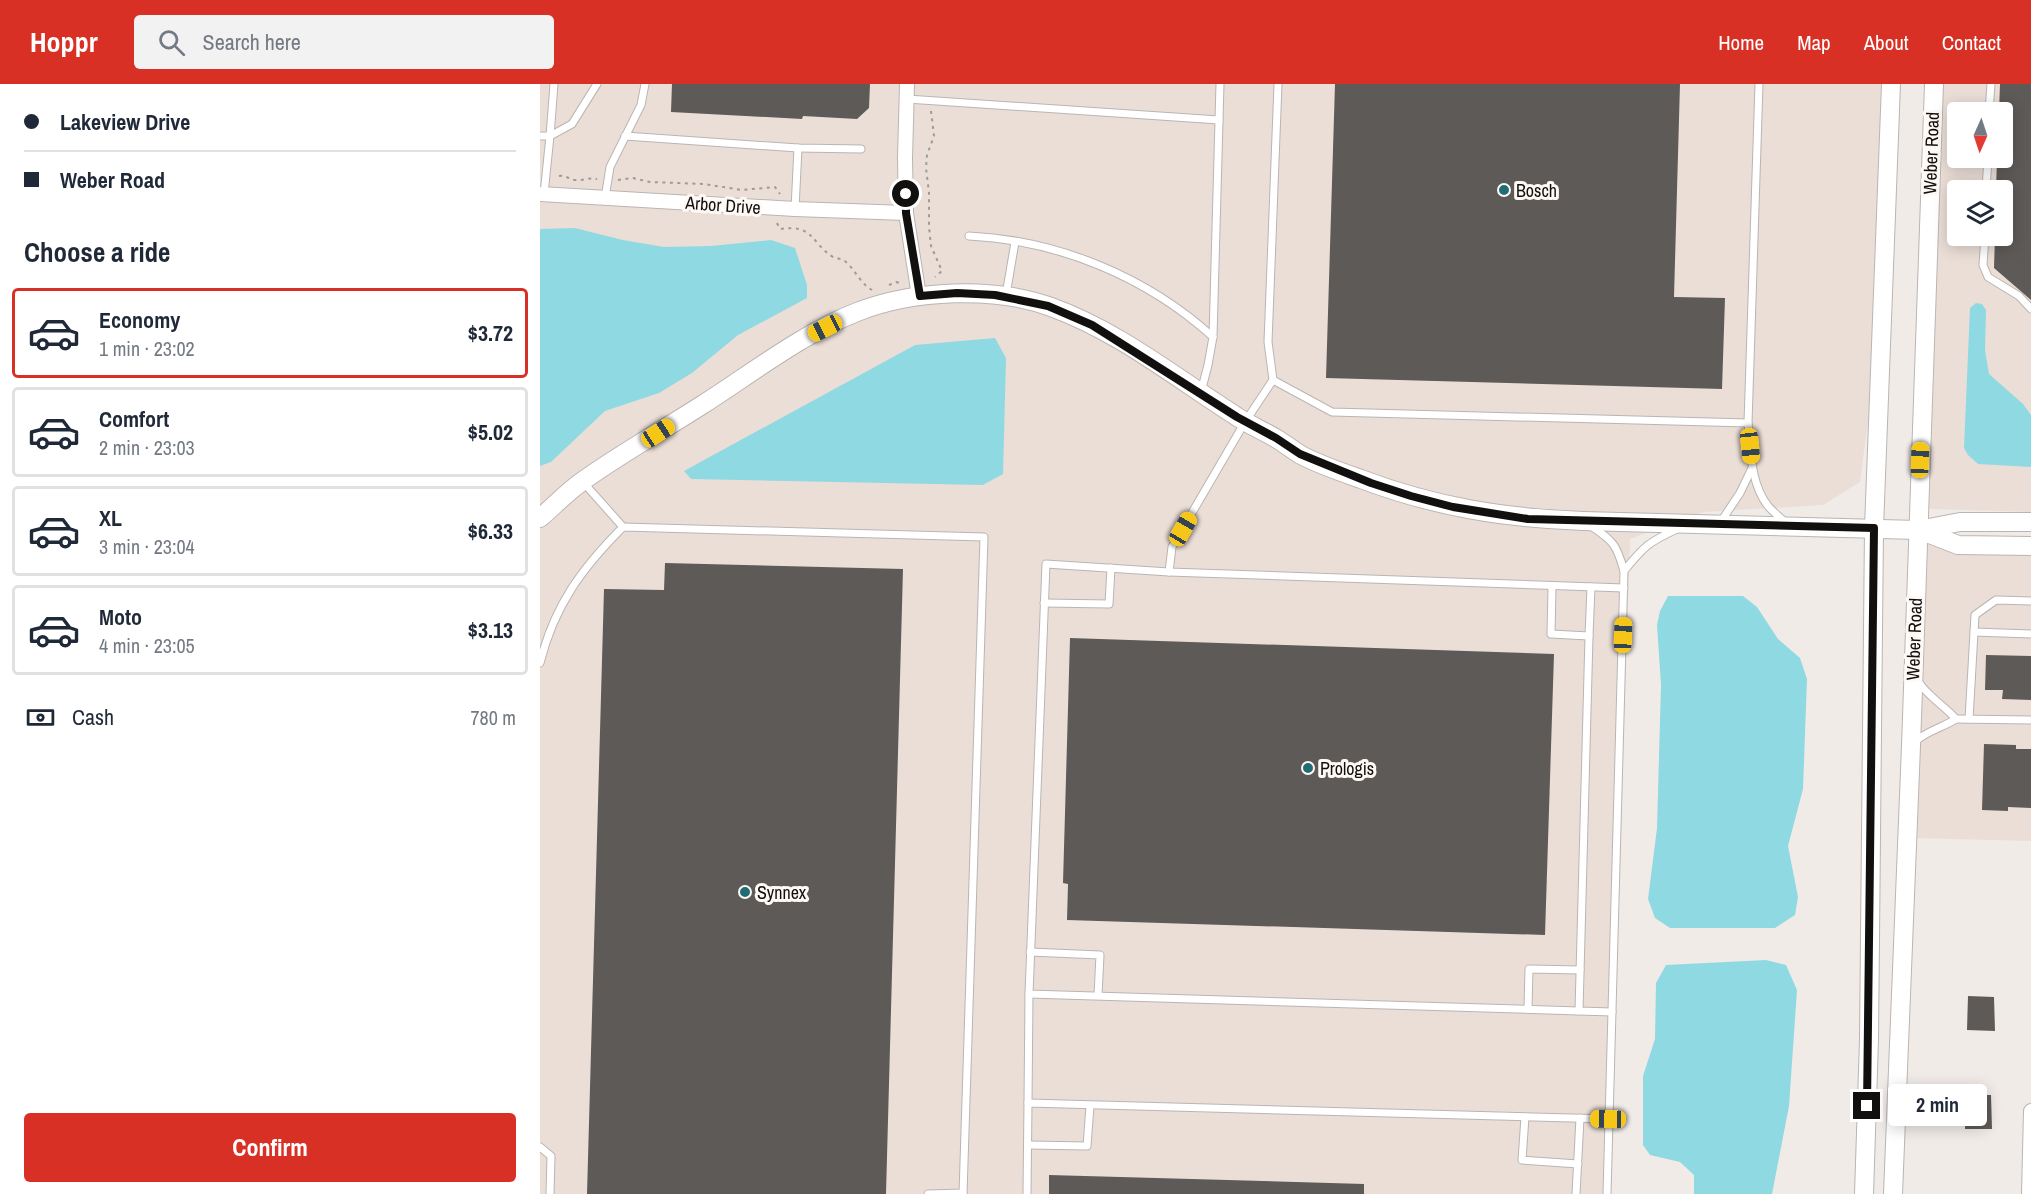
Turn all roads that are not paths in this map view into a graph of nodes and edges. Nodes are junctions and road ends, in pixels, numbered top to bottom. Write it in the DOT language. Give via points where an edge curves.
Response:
graph roads {
  1 [pos="554,84"];
  2 [pos="597,84"];
  3 [pos="645,84"];
  4 [pos="907,84"];
  5 [pos="1220,84"];
  6 [pos="1278,84"];
  7 [pos="1759,84"];
  8 [pos="1891,84"];
  9 [pos="1934,84"];
  10 [pos="1991,84"];
  11 [pos="907,99"];
  12 [pos="1990,102"];
  13 [pos="1219,120"];
  14 [pos="540,136"];
  15 [pos="550,136"];
  16 [pos="625,136"];
  17 [pos="798,148"];
  18 [pos="861,149"];
  19 [pos="542,194"];
  20 [pos="605,198"];
  21 [pos="795,209"];
  22 [pos="906,213"];
  23 [pos="969,237"];
  24 [pos="1015,242"];
  25 [pos="1984,246"];
  26 [pos="920,296"];
  27 [pos="1006,297"];
  28 [pos="2031,309"];
  29 [pos="1213,337"];
  30 [pos="1273,380"];
  31 [pos="1200,393"];
  32 [pos="1245,422"];
  33 [pos="1748,423"];
  34 [pos="1752,468"];
  35 [pos="582,481"];
  36 [pos="540,518"];
  37 [pos="1583,521"];
  38 [pos="2031,522"];
  39 [pos="1688,524"];
  40 [pos="1718,524"];
  41 [pos="1789,526"];
  42 [pos="623,527"];
  43 [pos="1874,528"];
  44 [pos="1918,530"];
  45 [pos="2031,546"];
  46 [pos="1111,568"];
  47 [pos="1624,571"];
  48 [pos="1169,572"];
  49 [pos="1552,585"];
  50 [pos="1591,587"];
  51 [pos="1624,588"];
  52 [pos="2031,601"];
  53 [pos="1044,603"];
  54 [pos="1974,632"];
  55 [pos="2031,634"];
  56 [pos="1589,636"];
  57 [pos="540,663"];
  58 [pos="1913,672"];
  59 [pos="1956,719"];
  60 [pos="1969,719"];
  61 [pos="2031,720"];
  62 [pos="1911,746"];
  63 [pos="1030,952"];
  64 [pos="1581,970"];
  65 [pos="1029,994"];
  66 [pos="1098,995"];
  67 [pos="1528,1009"];
  68 [pos="1580,1011"];
  69 [pos="1612,1012"];
  70 [pos="1028,1103"];
  71 [pos="1090,1106"];
  72 [pos="2031,1111"];
  73 [pos="1525,1117"];
  74 [pos="1580,1118"];
  75 [pos="1608,1119"];
  76 [pos="2031,1132"];
  77 [pos="1028,1144"];
  78 [pos="540,1147"];
  79 [pos="1578,1164"];
  80 [pos="550,1194"];
  81 [pos="928,1194"];
  82 [pos="963,1194"];
  83 [pos="1027,1194"];
  84 [pos="1576,1194"];
  85 [pos="1606,1194"];
  86 [pos="1864,1194"];
  87 [pos="1893,1194"];
  88 [pos="2029,1194"];
  1 -- 15 [label="lane"];
  2 -- 15 [label="lane" via="572,124"];
  3 -- 16 [label="lane" via="641,105"];
  4 -- 11 [label="street"];
  5 -- 13 [label="lane"];
  6 -- 30 [label="lane" via="1268,342"];
  7 -- 33 [label="lane"];
  8 -- 43 [label="main road"];
  9 -- 44 [label="main road, Weber Road"];
  10 -- 12 [label="lane"];
  11 -- 13 [label="lane"];
  11 -- 22 [label="street"];
  13 -- 29 [label="lane"];
  14 -- 15 [label="lane"];
  15 -- 19 [label="lane"];
  16 -- 17 [label="lane"];
  16 -- 20 [label="lane" via="610,166"];
  17 -- 18 [label="lane"];
  17 -- 21 [label="lane"];
  19 -- 20 [label="street, Arbor Drive"];
  20 -- 21 [label="street, Arbor Drive"];
  21 -- 22 [label="street, Arbor Drive"];
  22 -- 26 [label="street"];
  23 -- 24 [label="lane"];
  24 -- 27 [label="lane"];
  24 -- 29 [label="lane" via="1050,248 1098,264 1183,312"];
  25 -- 28 [label="lane" via="1983,265 1988,277 2019,296"];
  26 -- 27 [label="main road" via="957,293"];
  26 -- 35 [label="main road" via="856,312 809,337"];
  27 -- 31 [label="main road" via="1048,306 1092,325"];
  29 -- 31 [label="lane"];
  30 -- 32 [label="lane"];
  30 -- 33 [label="lane" via="1332,412"];
  31 -- 32 [label="main road"];
  32 -- 37 [label="main road" via="1321,464 1411,496 1528,519"];
  32 -- 48 [label="lane" via="1172,547"];
  33 -- 34 [label="lane"];
  34 -- 40 [label="lane"];
  34 -- 41 [label="lane" via="1768,506"];
  35 -- 36 [label="main road"];
  35 -- 42 [label="lane"];
  37 -- 39 [label="main road"];
  37 -- 47 [label="lane" via="1608,537 1618,551"];
  38 -- 44 [label="main road" via="1960,522"];
  39 -- 40 [label="main road"];
  39 -- 47 [label="lane" via="1651,541"];
  40 -- 41 [label="main road"];
  41 -- 43 [label="main road"];
  42 -- 57 [label="lane" via="593,558 566,597 546,639"];
  42 -- 82 [label="lane" via="984,537"];
  43 -- 44 [label="main road"];
  43 -- 86 [label="main road"];
  44 -- 45 [label="main road" via="1958,545"];
  44 -- 58 [label="main road, Weber Road"];
  46 -- 48 [label="lane"];
  46 -- 53 [label="lane" via="1109,604"];
  46 -- 53 [label="lane" via="1046,564"];
  47 -- 51 [label="lane"];
  48 -- 49 [label="lane"];
  49 -- 50 [label="lane"];
  49 -- 56 [label="lane" via="1551,634"];
  50 -- 51 [label="lane"];
  50 -- 56 [label="lane"];
  51 -- 69 [label="lane"];
  52 -- 54 [label="lane" via="1996,600 1975,615"];
  53 -- 63 [label="lane"];
  54 -- 55 [label="lane"];
  54 -- 60 [label="lane"];
  56 -- 64 [label="lane"];
  58 -- 59 [label="lane" via="1922,688"];
  58 -- 62 [label="main road, Weber Road"];
  59 -- 60 [label="lane"];
  59 -- 62 [label="lane" via="1920,736"];
  60 -- 61 [label="lane"];
  62 -- 87 [label="main road, Weber Road"];
  63 -- 65 [label="lane"];
  63 -- 66 [label="lane" via="1100,955"];
  64 -- 67 [label="lane" via="1529,969"];
  64 -- 68 [label="lane"];
  65 -- 66 [label="lane"];
  65 -- 70 [label="lane"];
  66 -- 67 [label="lane"];
  67 -- 68 [label="lane"];
  68 -- 69 [label="lane"];
  69 -- 75 [label="lane"];
  70 -- 71 [label="lane"];
  70 -- 77 [label="lane"];
  71 -- 73 [label="lane"];
  71 -- 77 [label="lane" via="1087,1146"];
  72 -- 76 [label="street"];
  73 -- 74 [label="lane"];
  73 -- 79 [label="lane" via="1522,1160"];
  74 -- 75 [label="lane"];
  74 -- 79 [label="lane"];
  75 -- 85 [label="lane"];
  76 -- 88 [label="street"];
  77 -- 83 [label="lane"];
  78 -- 80 [label="lane" via="551,1156"];
  79 -- 84 [label="lane"];
  81 -- 82 [label="lane"];
}
